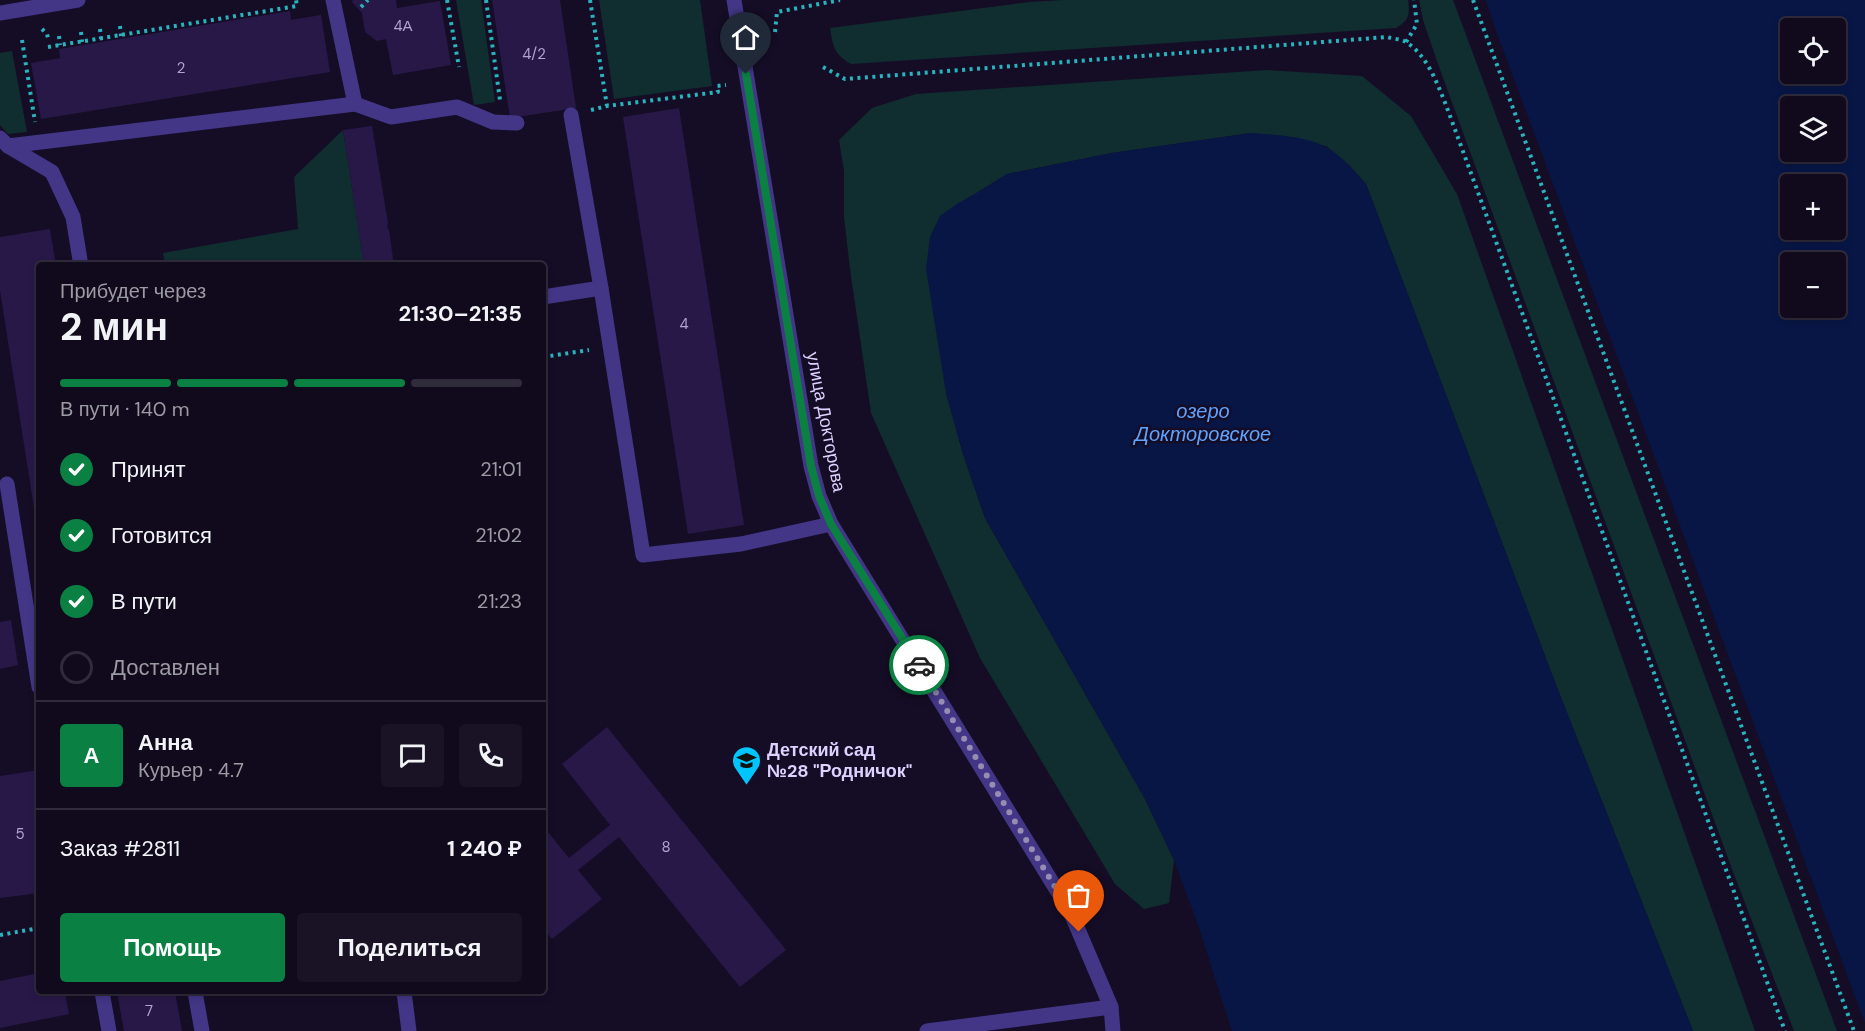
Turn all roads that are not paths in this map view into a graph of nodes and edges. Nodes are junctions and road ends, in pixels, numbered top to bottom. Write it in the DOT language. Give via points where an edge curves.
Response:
graph roads {
  1 [pos="78,0"];
  2 [pos="333,0"];
  3 [pos="734,0"];
  4 [pos="0,13"];
  5 [pos="355,104"];
  6 [pos="571,116"];
  7 [pos="510,123"];
  8 [pos="4,142"];
  9 [pos="80,262"];
  10 [pos="601,288"];
  11 [pos="546,297"];
  12 [pos="7,484"];
  13 [pos="831,524"];
  14 [pos="36,668"];
  15 [pos="102,994"];
  16 [pos="195,994"];
  17 [pos="404,994"];
  18 [pos="1111,1007"];
  19 [pos="109,1031"];
  20 [pos="201,1031"];
  21 [pos="409,1031"];
  22 [pos="927,1031"];
  23 [pos="1113,1031"];
  1 -- 4 [label="street"];
  2 -- 5 [label="street"];
  3 -- 13 [label="street, улица Докторова" via="811,466"];
  5 -- 7 [label="street" via="392,117 457,107 492,122"];
  5 -- 8 [label="street" via="38,143"];
  6 -- 10 [label="street"];
  8 -- 9 [label="street" via="52,172 73,217"];
  10 -- 11 [label="street"];
  10 -- 13 [label="street" via="643,555 741,544"];
  12 -- 14 [label="street"];
  13 -- 18 [label="street, улица Докторова" via="1071,913"];
  15 -- 19 [label="street"];
  16 -- 20 [label="street"];
  17 -- 21 [label="street"];
  18 -- 22 [label="street"];
  18 -- 23 [label="street, улица Докторова"];
}
